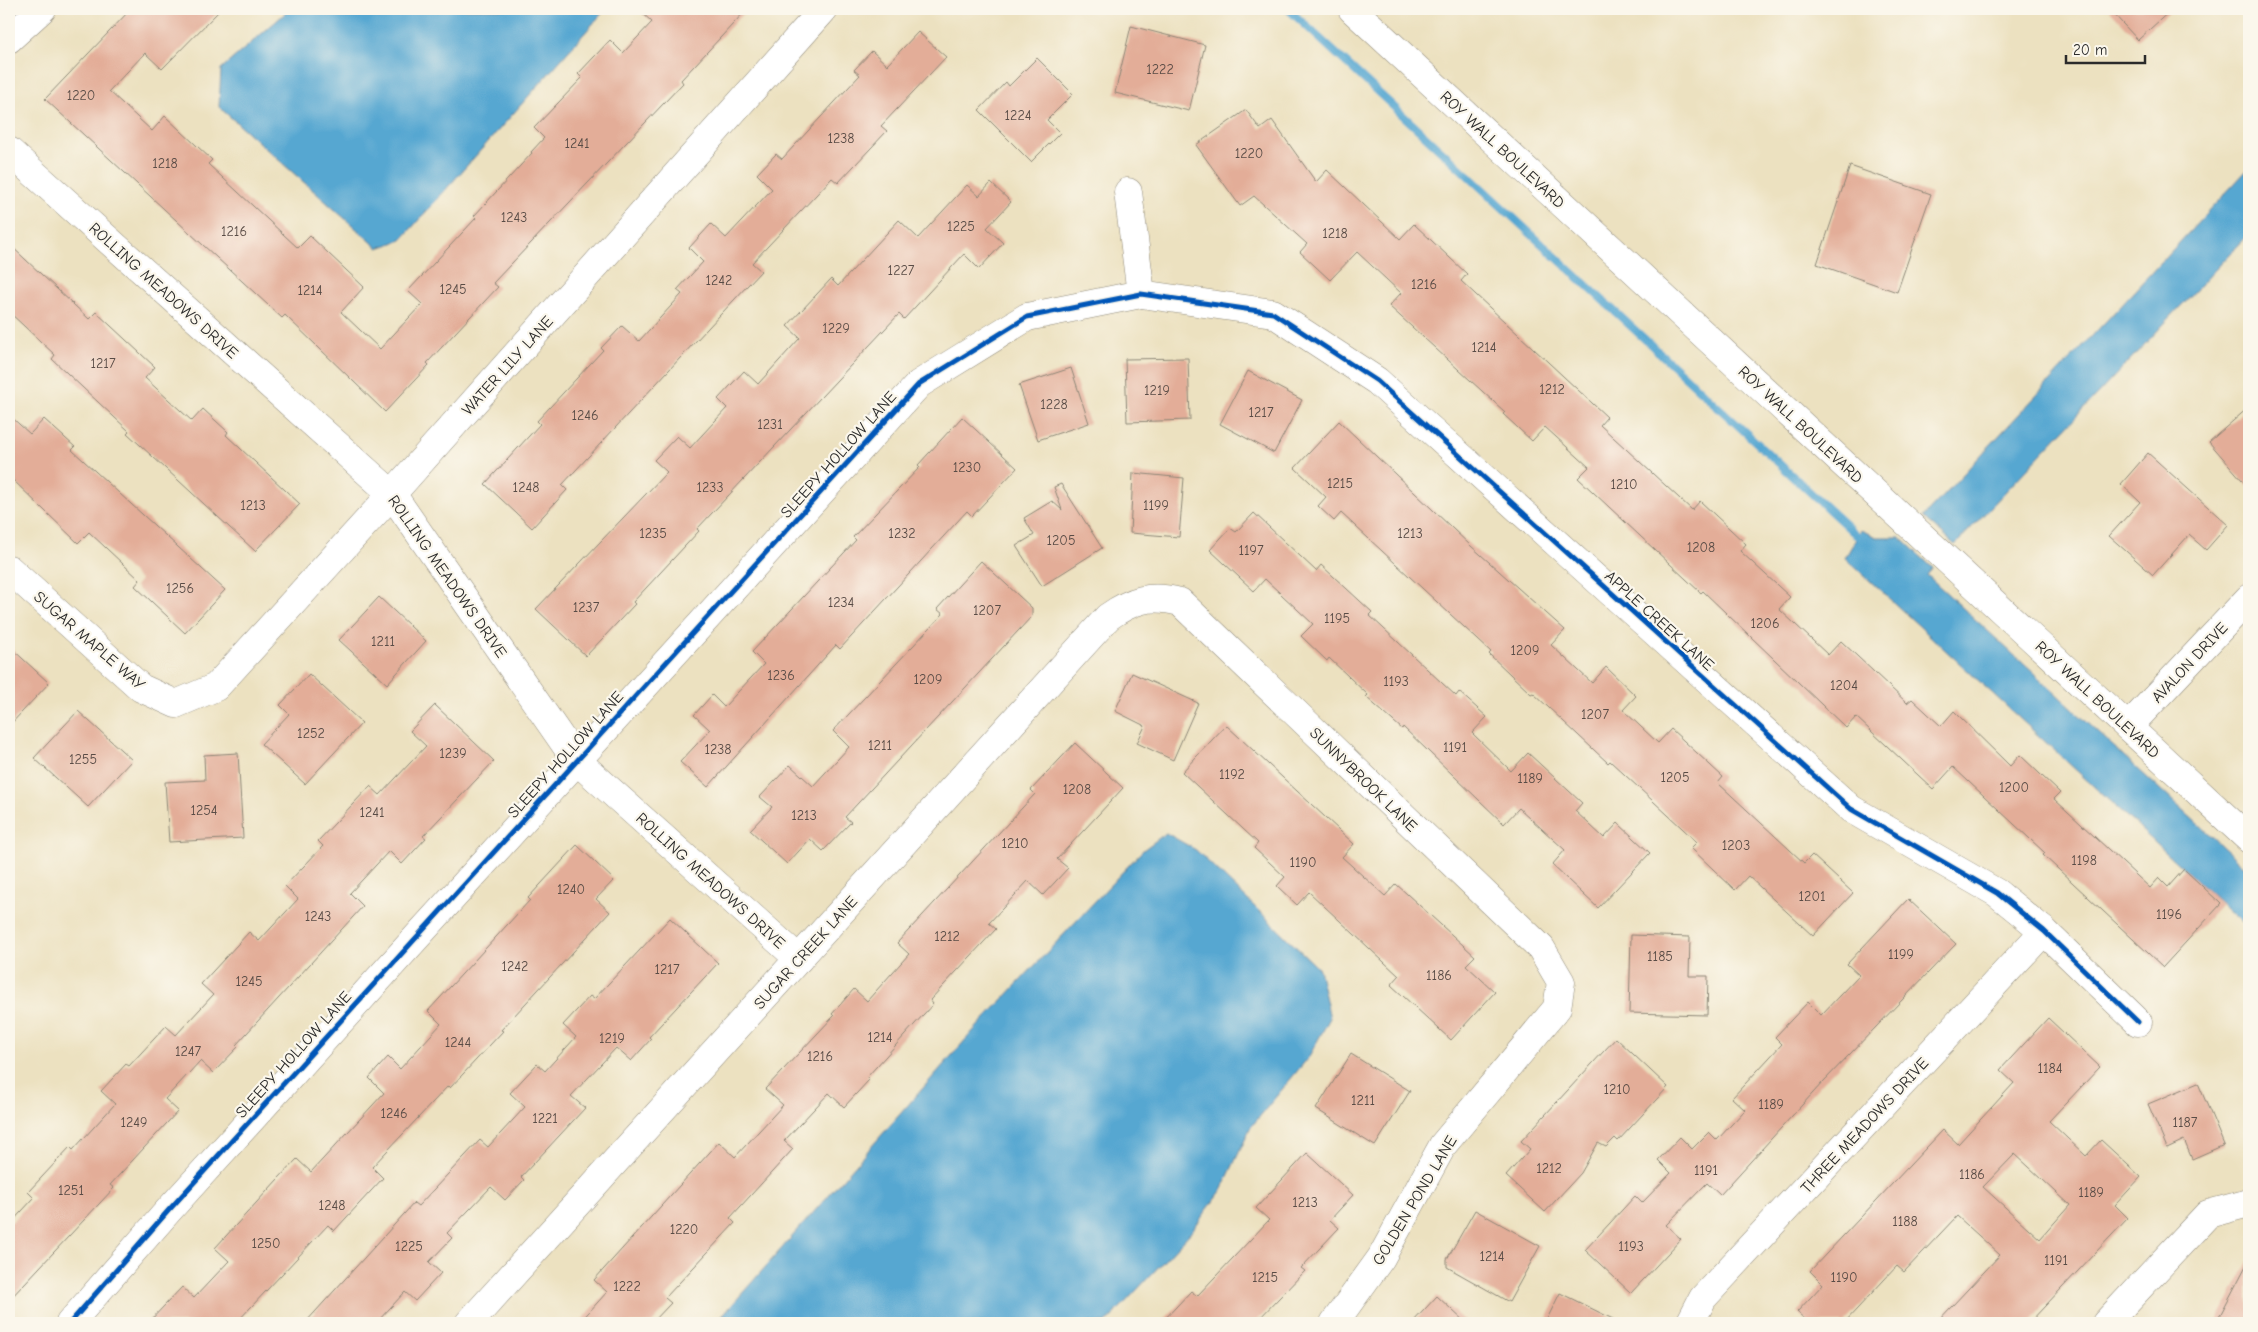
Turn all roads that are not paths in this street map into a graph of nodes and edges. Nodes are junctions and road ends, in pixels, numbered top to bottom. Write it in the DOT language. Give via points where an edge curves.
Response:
graph roads {
  1 [pos="42,9"];
  2 [pos="824,9"];
  3 [pos="1352,9"];
  4 [pos="9,39"];
  5 [pos="9,151"];
  6 [pos="1128,192"];
  7 [pos="1141,294"];
  8 [pos="392,494"];
  9 [pos="9,569"];
  10 [pos="1152,598"];
  11 [pos="2249,598"];
  12 [pos="176,704"];
  13 [pos="2128,727"];
  14 [pos="576,760"];
  15 [pos="2249,839"];
  16 [pos="2044,931"];
  17 [pos="799,958"];
  18 [pos="1561,982"];
  19 [pos="2138,1022"];
  20 [pos="2249,1203"];
  21 [pos="70,1323"];
  22 [pos="469,1323"];
  23 [pos="1334,1323"];
  24 [pos="1690,1323"];
  25 [pos="2106,1323"];
  1 -- 4 [label="street"];
  2 -- 8 [label="street, WATER LILY LANE"];
  3 -- 13 [label="street, ROY WALL BOULEVARD"];
  5 -- 8 [label="street, ROLLING MEADOWS DRIVE"];
  6 -- 7 [label="street"];
  7 -- 14 [label="street, SLEEPY HOLLOW LANE" via="1027,318 918,384"];
  7 -- 16 [label="street, APPLE CREEK LANE" via="1273,313 1377,381 1851,809 1997,893"];
  8 -- 12 [label="street, WATER LILY LANE" via="216,687"];
  8 -- 14 [label="street, ROLLING MEADOWS DRIVE"];
  9 -- 12 [label="street, SUGAR MAPLE WAY" via="141,688"];
  10 -- 17 [label="street, SUGAR CREEK LANE" via="1127,604 1108,617"];
  10 -- 18 [label="street, SUNNYBROOK LANE" via="1180,602 1541,948"];
  11 -- 13 [label="street, AVALON DRIVE"];
  13 -- 15 [label="street, ROY WALL BOULEVARD"];
  14 -- 17 [label="street, ROLLING MEADOWS DRIVE"];
  14 -- 21 [label="street, SLEEPY HOLLOW LANE" via="168,1210"];
  16 -- 19 [label="street, APPLE CREEK LANE"];
  16 -- 24 [label="street, THREE MEADOWS DRIVE" via="1703,1298"];
  17 -- 22 [label="street, SUGAR CREEK LANE"];
  18 -- 23 [label="street, GOLDEN POND LANE" via="1557,1008 1444,1145 1381,1258"];
  20 -- 25 [label="street" via="2208,1214"];
}
